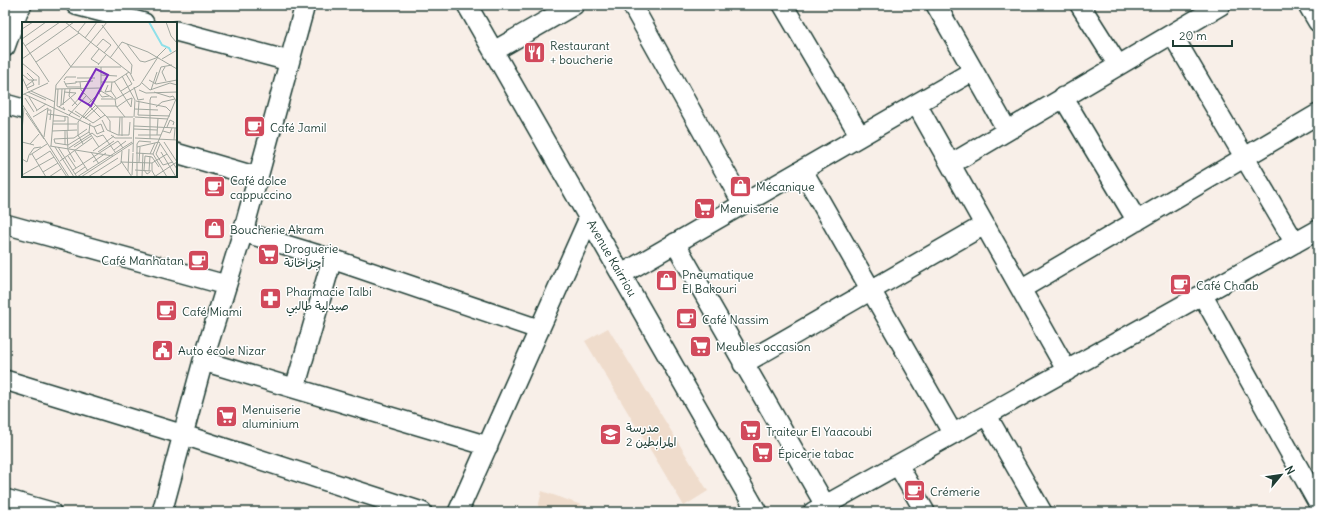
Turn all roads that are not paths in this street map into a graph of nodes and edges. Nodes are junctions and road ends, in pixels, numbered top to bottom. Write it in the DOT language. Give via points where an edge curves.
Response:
graph roads {
  1 [pos="22,5"];
  2 [pos="76,5"];
  3 [pos="304,5"];
  4 [pos="467,5"];
  5 [pos="574,5"];
  6 [pos="632,5"];
  7 [pos="783,5"];
  8 [pos="1080,5"];
  9 [pos="1221,5"];
  10 [pos="1308,5"];
  11 [pos="943,8"];
  12 [pos="140,22"];
  13 [pos="1318,22"];
  14 [pos="177,32"];
  15 [pos="1172,34"];
  16 [pos="5,47"];
  17 [pos="494,51"];
  18 [pos="289,61"];
  19 [pos="1118,65"];
  20 [pos="974,70"];
  21 [pos="1064,97"];
  22 [pos="5,104"];
  23 [pos="917,104"];
  24 [pos="22,109"];
  25 [pos="1318,114"];
  26 [pos="1007,130"];
  27 [pos="860,136"];
  28 [pos="177,153"];
  29 [pos="1245,158"];
  30 [pos="951,164"];
  31 [pos="803,171"];
  32 [pos="258,177"];
  33 [pos="744,204"];
  34 [pos="589,218"];
  35 [pos="1137,221"];
  36 [pos="5,224"];
  37 [pos="984,225"];
  38 [pos="1318,230"];
  39 [pos="242,232"];
  40 [pos="1295,243"];
  41 [pos="675,244"];
  42 [pos="332,259"];
  43 [pos="622,274"];
  44 [pos="226,285"];
  45 [pos="1021,289"];
  46 [pos="872,290"];
  47 [pos="1203,296"];
  48 [pos="538,329"];
  49 [pos="203,361"];
  50 [pos="743,364"];
  51 [pos="1067,371"];
  52 [pos="5,380"];
  53 [pos="295,388"];
  54 [pos="987,416"];
  55 [pos="184,434"];
  56 [pos="953,434"];
  57 [pos="488,446"];
  58 [pos="898,465"];
  59 [pos="5,498"];
  60 [pos="1318,503"];
  61 [pos="819,509"];
  62 [pos="51,512"];
  63 [pos="162,512"];
  64 [pos="422,512"];
  65 [pos="458,512"];
  66 [pos="758,512"];
  67 [pos="924,512"];
  68 [pos="1042,512"];
  1 -- 16 [label="street"];
  2 -- 12 [label="street"];
  3 -- 18 [label="street"];
  4 -- 17 [label="street, Avenue Kairriou"];
  5 -- 17 [label="street"];
  6 -- 33 [label="street"];
  7 -- 27 [label="street"];
  8 -- 19 [label="street"];
  9 -- 15 [label="street"];
  10 -- 13 [label="street"];
  11 -- 20 [label="street"];
  14 -- 18 [label="street"];
  15 -- 19 [label="street"];
  15 -- 29 [label="street"];
  17 -- 34 [label="street, Avenue Kairriou"];
  18 -- 32 [label="street"];
  19 -- 21 [label="street"];
  20 -- 23 [label="street"];
  20 -- 26 [label="street"];
  21 -- 26 [label="street"];
  21 -- 35 [label="street"];
  22 -- 24 [label="street"];
  23 -- 27 [label="street"];
  23 -- 30 [label="street"];
  25 -- 29 [label="street"];
  26 -- 30 [label="street"];
  27 -- 31 [label="street"];
  28 -- 32 [label="street"];
  29 -- 35 [label="street"];
  29 -- 40 [label="street"];
  30 -- 37 [label="street"];
  31 -- 33 [label="street"];
  31 -- 46 [label="street"];
  32 -- 39 [label="street"];
  33 -- 41 [label="street"];
  34 -- 43 [label="street, Avenue Kairriou"];
  34 -- 48 [label="street"];
  35 -- 45 [label="street"];
  36 -- 44 [label="street"];
  37 -- 45 [label="street"];
  37 -- 46 [label="street"];
  38 -- 40 [label="street"];
  39 -- 42 [label="street"];
  39 -- 44 [label="street"];
  40 -- 47 [label="street"];
  41 -- 43 [label="street"];
  41 -- 50 [label="street"];
  42 -- 48 [label="street"];
  42 -- 53 [label="street"];
  43 -- 66 [label="street, Avenue Kairriou"];
  44 -- 49 [label="street"];
  45 -- 51 [label="street"];
  46 -- 50 [label="street"];
  46 -- 56 [label="street"];
  47 -- 51 [label="street"];
  47 -- 60 [label="street"];
  48 -- 57 [label="street"];
  49 -- 53 [label="street"];
  49 -- 55 [label="street"];
  50 -- 61 [label="street"];
  51 -- 54 [label="street"];
  52 -- 55 [label="street"];
  53 -- 57 [label="street"];
  54 -- 56 [label="street"];
  54 -- 68 [label="street"];
  55 -- 63 [label="street"];
  55 -- 64 [label="street"];
  56 -- 58 [label="street"];
  57 -- 65 [label="street"];
  58 -- 61 [label="street"];
  58 -- 67 [label="street"];
  59 -- 62 [label="street"];
}
